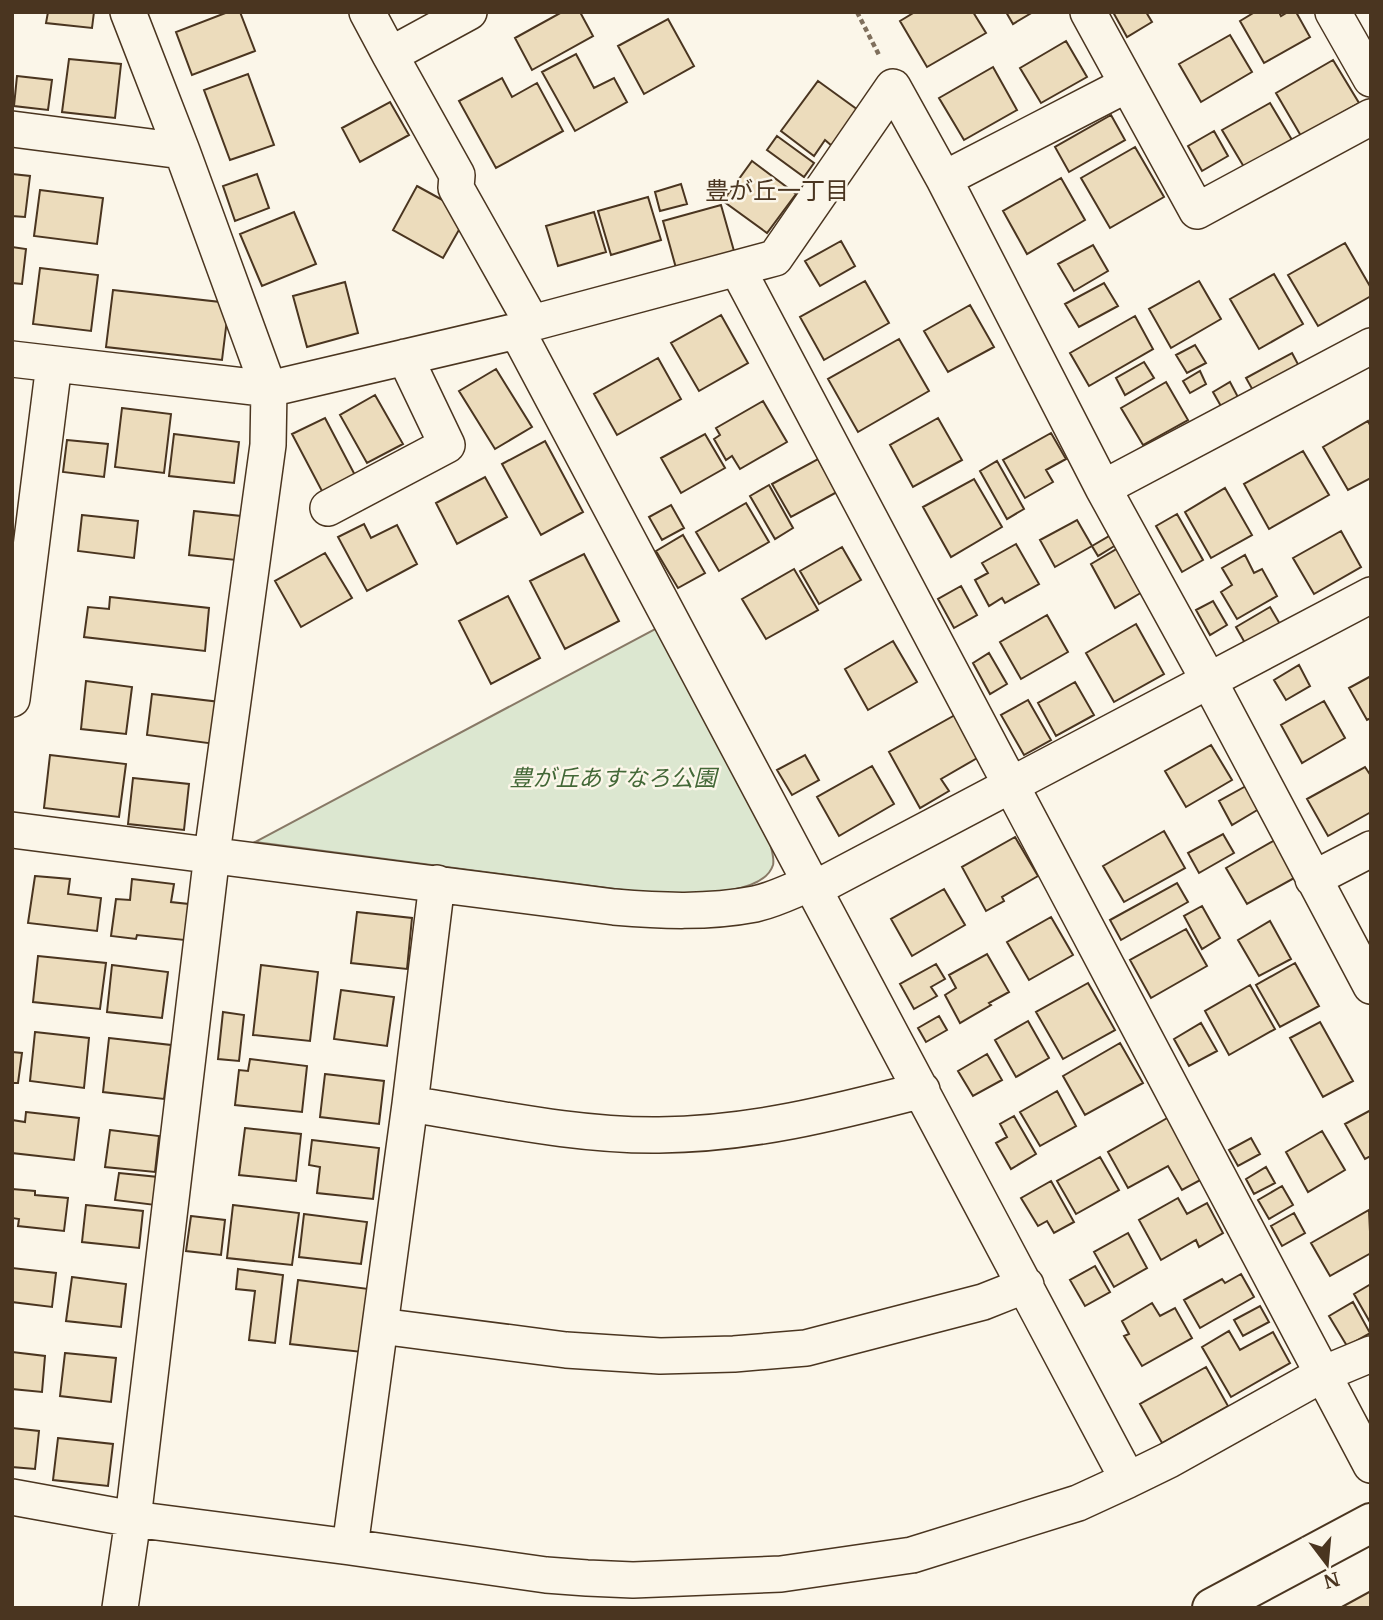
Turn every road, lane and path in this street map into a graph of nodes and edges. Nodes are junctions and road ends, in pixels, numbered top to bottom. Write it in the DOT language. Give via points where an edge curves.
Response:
graph roads {
  1 [pos="128,12"];
  2 [pos="367,12"];
  3 [pos="469,12"];
  4 [pos="857,12"];
  5 [pos="1088,12"];
  6 [pos="1333,12"];
  7 [pos="390,55"];
  8 [pos="1371,79"];
  9 [pos="1126,85"];
  10 [pos="893,87"];
  11 [pos="1371,117"];
  12 [pos="12,129"];
  13 [pos="182,151"];
  14 [pos="944,179"];
  15 [pos="737,268"];
  16 [pos="524,327"];
  17 [pos="1371,346"];
  18 [pos="405,357"];
  19 [pos="12,359"];
  20 [pos="54,364"];
  21 [pos="269,389"];
  22 [pos="1103,488"];
  23 [pos="328,508"];
  24 [pos="1371,595"];
  25 [pos="1208,679"];
  26 [pos="12,699"];
  27 [pos="1010,784"];
  28 [pos="12,830"];
  29 [pos="1371,849"];
  30 [pos="212,854"];
  31 [pos="1313,879"];
  32 [pos="437,883"];
  33 [pos="813,886"];
  34 [pos="1371,986"];
  35 [pos="922,1090"];
  36 [pos="410,1104"];
  37 [pos="1026,1285"];
  38 [pos="380,1326"];
  39 [pos="1371,1354"];
  40 [pos="1323,1374"];
  41 [pos="1371,1465"];
  42 [pos="1128,1479"];
  43 [pos="12,1497"];
  44 [pos="133,1519"];
  45 [pos="1371,1523"];
  46 [pos="350,1547"];
  47 [pos="120,1608"];
  48 [pos="1212,1608"];
  1 -- 13 [label="street"];
  2 -- 7 [label="street"];
  3 -- 7 [label="street"];
  4 -- 10 [label="path"];
  5 -- 9 [label="street"];
  6 -- 8 [label="street"];
  7 -- 16 [label="street" via="457,176 456,188"];
  9 -- 11 [label="street" via="1197,211"];
  9 -- 14 [label="street"];
  10 -- 14 [label="street"];
  10 -- 15 [label="street" via="775,258"];
  12 -- 13 [label="street"];
  13 -- 21 [label="street"];
  14 -- 22 [label="street"];
  15 -- 16 [label="street"];
  15 -- 27 [label="street"];
  16 -- 18 [label="street"];
  16 -- 33 [label="street"];
  17 -- 22 [label="street"];
  18 -- 21 [label="street"];
  18 -- 23 [label="street" via="447,445"];
  19 -- 20 [label="street"];
  20 -- 21 [label="street"];
  20 -- 26 [label="street"];
  21 -- 30 [label="street" via="268,445"];
  22 -- 25 [label="street"];
  24 -- 25 [label="street"];
  25 -- 27 [label="street"];
  25 -- 31 [label="street"];
  27 -- 33 [label="street"];
  27 -- 40 [label="street"];
  28 -- 30 [label="street"];
  29 -- 31 [label="street"];
  30 -- 32 [label="street"];
  30 -- 44 [label="street"];
  31 -- 34 [label="street"];
  32 -- 33 [label="street" via="666,911 758,903"];
  32 -- 36 [label="street"];
  33 -- 35 [label="street"];
  35 -- 36 [label="street" via="818,1117 732,1131 659,1135 583,1132"];
  35 -- 37 [label="street"];
  36 -- 38 [label="street"];
  37 -- 38 [label="street" via="983,1302 818,1345 734,1354 660,1356 566,1350"];
  37 -- 42 [label="street"];
  38 -- 46 [label="street"];
  39 -- 40 [label="street"];
  40 -- 41 [label="street"];
  40 -- 42 [label="street"];
  42 -- 46 [label="street" via="1078,1503 912,1555 781,1574 587,1578"];
  43 -- 44 [label="street"];
  44 -- 46 [label="street"];
  44 -- 47 [label="street"];
  45 -- 48 [label="street"];
}
